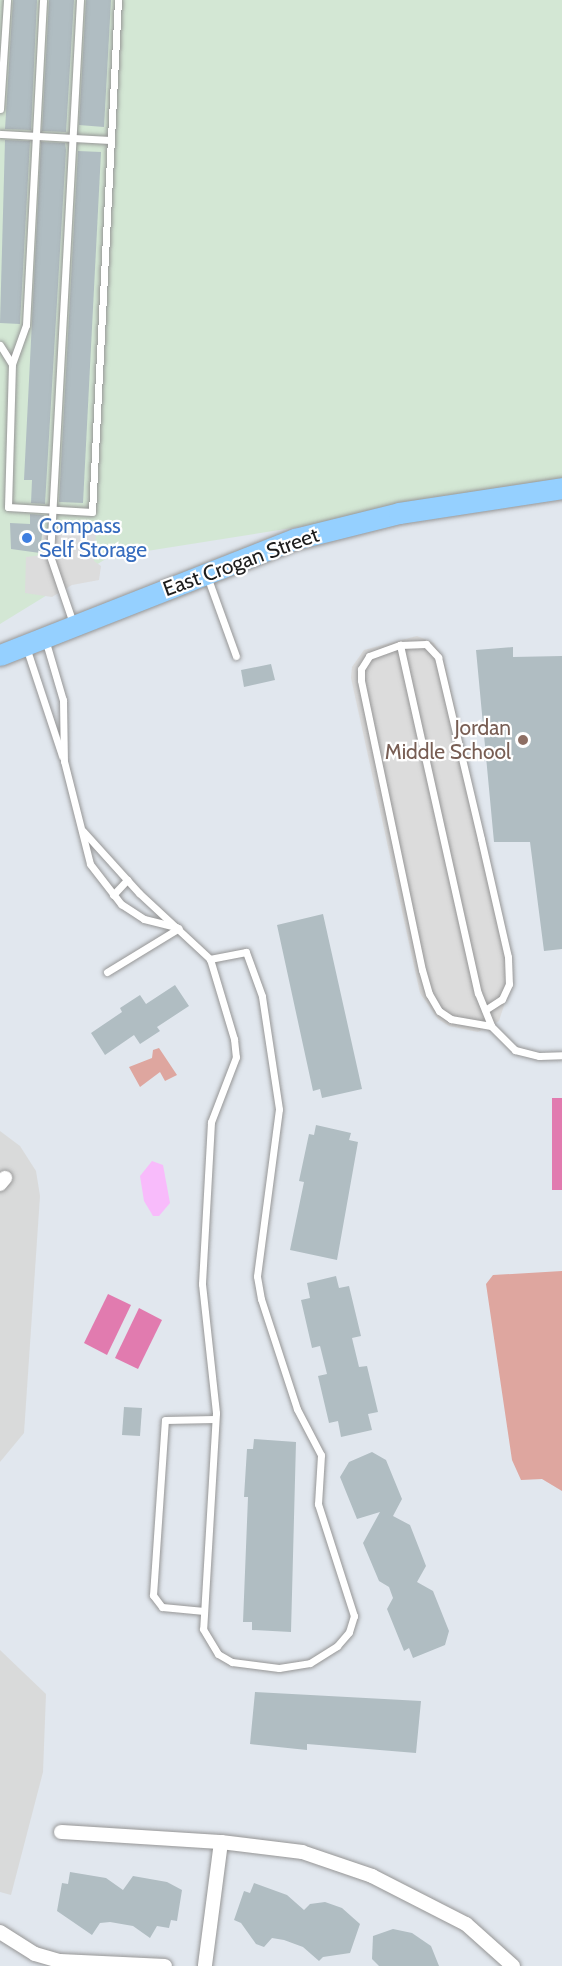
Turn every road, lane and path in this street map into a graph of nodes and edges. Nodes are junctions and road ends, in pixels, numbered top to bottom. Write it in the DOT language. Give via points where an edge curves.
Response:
graph roads {
  1 [pos="7,0"];
  2 [pos="43,0"];
  3 [pos="80,0"];
  4 [pos="118,0"];
  5 [pos="0,109"];
  6 [pos="0,135"];
  7 [pos="35,136"];
  8 [pos="73,138"];
  9 [pos="111,140"];
  10 [pos="0,345"];
  11 [pos="12,364"];
  12 [pos="562,488"];
  13 [pos="53,510"];
  14 [pos="206,573"];
  15 [pos="74,625"];
  16 [pos="35,641"];
  17 [pos="400,645"];
  18 [pos="0,655"];
  19 [pos="236,656"];
  20 [pos="64,761"];
  21 [pos="83,831"];
  22 [pos="127,880"];
  23 [pos="113,896"];
  24 [pos="179,928"];
  25 [pos="210,959"];
  26 [pos="107,972"];
  27 [pos="485,1010"];
  28 [pos="491,1026"];
  29 [pos="562,1055"];
  30 [pos="215,1419"];
  31 [pos="204,1611"];
  32 [pos="61,1832"];
  33 [pos="221,1842"];
  34 [pos="0,1932"];
  35 [pos="165,1966"];
  36 [pos="205,1966"];
  37 [pos="513,1966"];
  1 -- 5 [label="lane"];
  2 -- 7 [label="lane"];
  3 -- 8 [label="lane"];
  4 -- 9 [label="lane"];
  6 -- 7 [label="lane"];
  7 -- 8 [label="lane"];
  7 -- 11 [label="lane" via="26,325"];
  8 -- 9 [label="lane"];
  8 -- 13 [label="lane"];
  9 -- 13 [label="lane" via="92,512"];
  10 -- 11 [label="lane"];
  11 -- 13 [label="lane" via="8,507"];
  12 -- 14 [label="main road, East Crogan Street" via="399,513 295,539"];
  13 -- 15 [label="lane" via="51,565"];
  14 -- 15 [label="main road, East Crogan Street"];
  14 -- 19 [label="lane"];
  15 -- 16 [label="main road, East Crogan Street"];
  16 -- 18 [label="main road, East Crogan Street"];
  16 -- 20 [label="lane"];
  16 -- 20 [label="lane" via="64,706"];
  17 -- 27 [label="lane"];
  17 -- 27 [label="lane" via="426,644 438,657 462,759 508,957 509,984 502,999"];
  17 -- 28 [label="lane" via="369,656 361,680 422,970 439,1011 451,1019"];
  20 -- 21 [label="lane"];
  21 -- 22 [label="lane"];
  21 -- 23 [label="lane" via="90,864"];
  22 -- 23 [label="lane"];
  22 -- 24 [label="lane"];
  23 -- 24 [label="lane" via="144,919"];
  24 -- 25 [label="lane"];
  24 -- 26 [label="lane"];
  25 -- 30 [label="lane" via="225,1000 236,1057 211,1122 202,1284"];
  25 -- 31 [label="lane" via="246,952 262,996 279,1109 257,1276 297,1409 321,1455 318,1504 354,1616 349,1632 337,1646 310,1663 279,1668 232,1662 218,1654 203,1629"];
  27 -- 28 [label="lane"];
  28 -- 29 [label="lane" via="515,1050 538,1056"];
  30 -- 31 [label="lane"];
  30 -- 31 [label="lane" via="165,1420 153,1595 162,1607"];
  32 -- 33 [label="street"];
  33 -- 36 [label="street"];
  33 -- 37 [label="street" via="302,1852 372,1876 466,1924"];
  34 -- 35 [label="street" via="35,1954 60,1961"];
}
